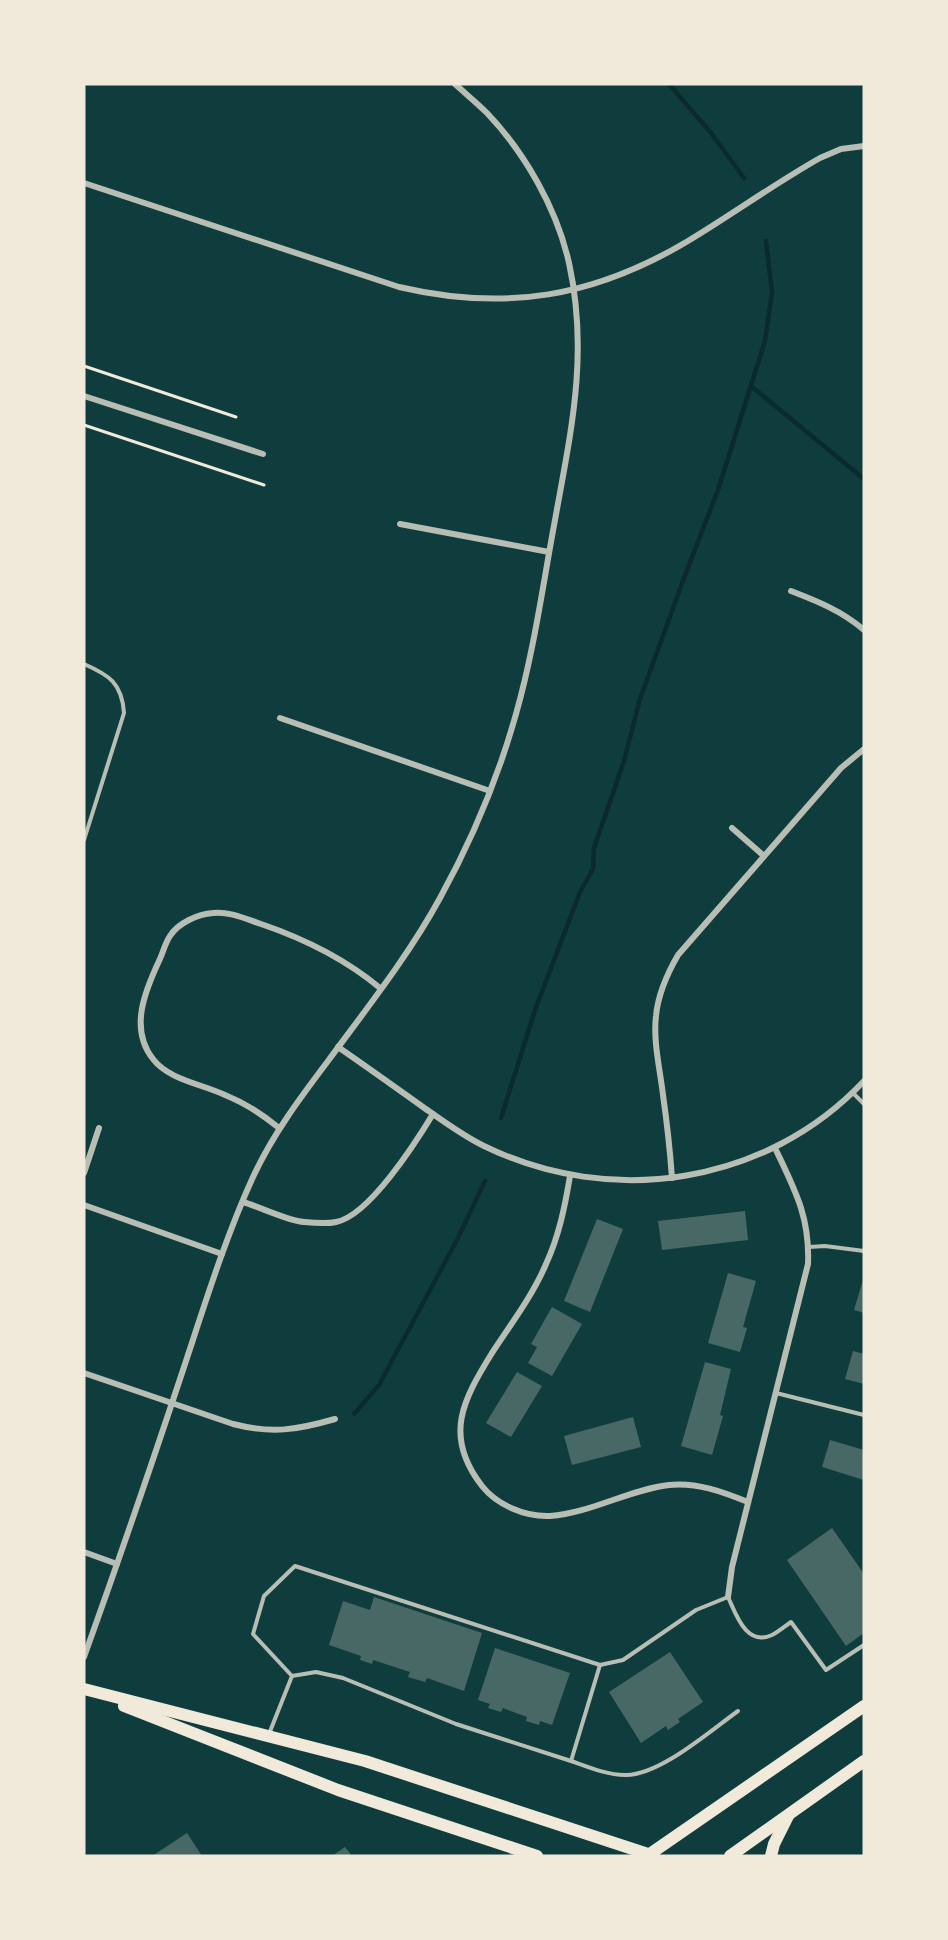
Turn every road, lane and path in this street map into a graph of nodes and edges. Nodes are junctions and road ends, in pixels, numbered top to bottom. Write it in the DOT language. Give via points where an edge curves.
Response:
graph roads {
  1 [pos="455,84"];
  2 [pos="864,146"];
  3 [pos="84,183"];
  4 [pos="573,289"];
  5 [pos="84,366"];
  6 [pos="84,396"];
  7 [pos="236,417"];
  8 [pos="84,425"];
  9 [pos="263,454"];
  10 [pos="264,485"];
  11 [pos="400,524"];
  12 [pos="549,552"];
  13 [pos="791,591"];
  14 [pos="864,630"];
  15 [pos="84,664"];
  16 [pos="280,718"];
  17 [pos="864,749"];
  18 [pos="490,791"];
  19 [pos="732,828"];
  20 [pos="84,840"];
  21 [pos="764,856"];
  22 [pos="380,988"];
  23 [pos="338,1047"];
  24 [pos="864,1081"];
  25 [pos="853,1093"];
  26 [pos="864,1104"];
  27 [pos="433,1114"];
  28 [pos="99,1128"];
  29 [pos="279,1128"];
  30 [pos="775,1149"];
  31 [pos="84,1173"];
  32 [pos="570,1176"];
  33 [pos="672,1178"];
  34 [pos="243,1202"];
  35 [pos="84,1205"];
  36 [pos="809,1247"];
  37 [pos="864,1251"];
  38 [pos="222,1254"];
  39 [pos="84,1373"];
  40 [pos="776,1393"];
  41 [pos="172,1403"];
  42 [pos="864,1415"];
  43 [pos="335,1419"];
  44 [pos="748,1502"];
  45 [pos="84,1552"];
  46 [pos="117,1564"];
  47 [pos="728,1597"];
  48 [pos="864,1645"];
  49 [pos="84,1657"];
  50 [pos="600,1665"];
  51 [pos="292,1676"];
  52 [pos="84,1690"];
  53 [pos="864,1706"];
  54 [pos="738,1712"];
  55 [pos="267,1737"];
  56 [pos="571,1761"];
  57 [pos="864,1761"];
  58 [pos="789,1814"];
  59 [pos="534,1855"];
  60 [pos="650,1855"];
  61 [pos="730,1856"];
  62 [pos="771,1856"];
  1 -- 4 [label="street" via="488,114 522,157 546,199 562,239"];
  2 -- 4 [label="street" via="819,158 689,240 614,277"];
  3 -- 4 [label="street" via="425,293 505,300"];
  4 -- 12 [label="street" via="578,324 578,388"];
  5 -- 7 [label="path"];
  6 -- 9 [label="street"];
  8 -- 10 [label="path"];
  11 -- 12 [label="street"];
  12 -- 18 [label="street" via="516,714"];
  13 -- 14 [label="street" via="829,606"];
  15 -- 20 [label="lane" via="112,679 123,699 124,713"];
  16 -- 18 [label="street"];
  17 -- 21 [label="street" via="842,768"];
  18 -- 22 [label="street" via="438,901"];
  19 -- 21 [label="street"];
  21 -- 33 [label="street" via="678,955 662,987 655,1032"];
  22 -- 23 [label="street"];
  22 -- 29 [label="street" via="334,955 236,915 213,913 188,920 171,934 149,981 140,1016 142,1037 152,1058 165,1071 255,1109"];
  23 -- 27 [label="street"];
  23 -- 29 [label="street"];
  24 -- 25 [label="street"];
  25 -- 26 [label="lane"];
  25 -- 30 [label="street" via="822,1120"];
  27 -- 32 [label="street" via="491,1150"];
  27 -- 34 [label="street" via="375,1196 358,1212 337,1222 302,1222"];
  28 -- 31 [label="street"];
  29 -- 34 [label="street"];
  30 -- 33 [label="street" via="720,1168"];
  30 -- 36 [label="street" via="804,1212"];
  32 -- 33 [label="street"];
  32 -- 44 [label="street" via="560,1226 546,1265 467,1395 460,1437 470,1471 487,1493 499,1501 537,1515 577,1511 670,1485 698,1486"];
  34 -- 38 [label="street"];
  35 -- 38 [label="street"];
  36 -- 37 [label="lane"];
  36 -- 40 [label="street"];
  38 -- 41 [label="street"];
  39 -- 41 [label="street"];
  40 -- 42 [label="lane"];
  40 -- 44 [label="street"];
  41 -- 43 [label="street" via="258,1430 282,1431"];
  41 -- 46 [label="street"];
  44 -- 47 [label="street"];
  45 -- 46 [label="street"];
  46 -- 49 [label="street"];
  47 -- 48 [label="lane" via="742,1628 752,1635 771,1636 791,1622 826,1670"];
  47 -- 50 [label="lane" via="696,1610 623,1660"];
  50 -- 51 [label="lane" via="295,1566 264,1596 254,1634"];
  50 -- 56 [label="lane"];
  51 -- 55 [label="lane"];
  51 -- 56 [label="lane" via="316,1672 343,1678 456,1724"];
  52 -- 55 [label="main road"];
  52 -- 59 [label="main road" via="338,1790"];
  53 -- 60 [label="main road"];
  54 -- 56 [label="lane" via="645,1773 625,1775"];
  55 -- 60 [label="main road" via="365,1761"];
  57 -- 58 [label="main road"];
  58 -- 61 [label="main road"];
  58 -- 62 [label="main road"];
}
